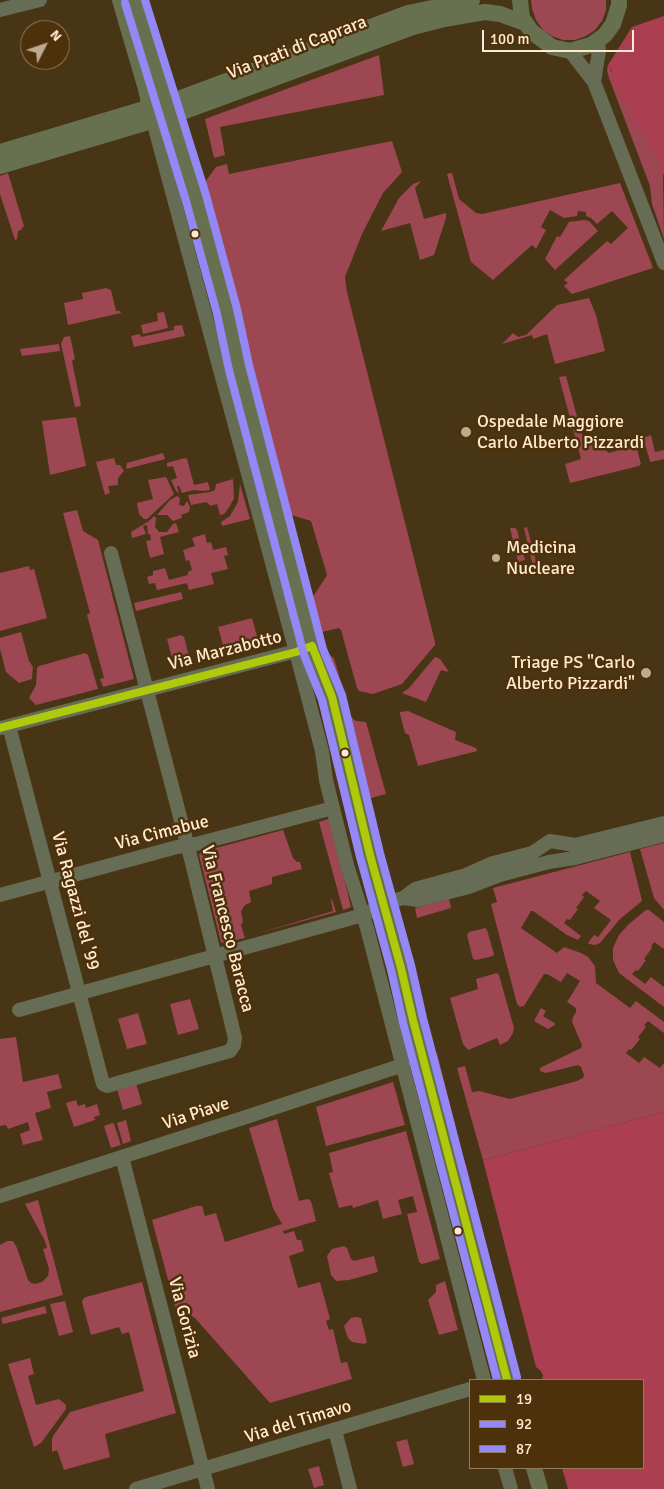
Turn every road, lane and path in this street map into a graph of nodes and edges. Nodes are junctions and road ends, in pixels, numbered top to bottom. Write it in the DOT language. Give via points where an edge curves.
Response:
graph roads {
  1 [pos="40,0"];
  2 [pos="120,0"];
  3 [pos="135,0"];
  4 [pos="472,0"];
  5 [pos="520,0"];
  6 [pos="621,2"];
  7 [pos="0,10"];
  8 [pos="525,23"];
  9 [pos="598,41"];
  10 [pos="570,51"];
  11 [pos="594,82"];
  12 [pos="169,109"];
  13 [pos="151,114"];
  14 [pos="0,152"];
  15 [pos="0,166"];
  16 [pos="664,263"];
  17 [pos="111,553"];
  18 [pos="312,646"];
  19 [pos="296,652"];
  20 [pos="146,690"];
  21 [pos="3,725"];
  22 [pos="333,808"];
  23 [pos="664,822"];
  24 [pos="664,835"];
  25 [pos="187,846"];
  26 [pos="575,852"];
  27 [pos="50,881"];
  28 [pos="0,895"];
  29 [pos="403,898"];
  30 [pos="384,905"];
  31 [pos="363,915"];
  32 [pos="214,955"];
  33 [pos="80,993"];
  34 [pos="19,1010"];
  35 [pos="403,1065"];
  36 [pos="105,1085"];
  37 [pos="122,1157"];
  38 [pos="0,1196"];
  39 [pos="484,1379"];
  40 [pos="506,1379"];
  41 [pos="469,1389"];
  42 [pos="335,1430"];
  43 [pos="203,1469"];
  44 [pos="505,1469"];
  45 [pos="534,1469"];
  46 [pos="136,1489"];
  47 [pos="208,1489"];
  48 [pos="350,1489"];
  49 [pos="511,1489"];
  50 [pos="540,1489"];
  1 -- 7 [label="street"];
  2 -- 13 [label="main road"];
  3 -- 12 [label="main road"];
  4 -- 12 [label="main road, Via Prati di Caprara" via="408,13"];
  5 -- 8 [label="main road"];
  6 -- 9 [label="main road" via="613,24"];
  8 -- 10 [label="main road" via="546,44"];
  8 -- 12 [label="main road, Via Prati di Caprara" via="485,12 444,19"];
  9 -- 10 [label="main road"];
  9 -- 11 [label="street"];
  10 -- 11 [label="street"];
  11 -- 16 [label="street"];
  12 -- 13 [label="main road"];
  12 -- 18 [label="main road" via="227,312 238,367"];
  13 -- 14 [label="main road"];
  13 -- 15 [label="main road"];
  13 -- 19 [label="street"];
  17 -- 20 [label="street"];
  18 -- 19 [label="street, Via Marzabotto"];
  18 -- 30 [label="main road" via="332,697"];
  19 -- 20 [label="street, Via Marzabotto"];
  19 -- 22 [label="street"];
  20 -- 21 [label="street, Via Marzabotto"];
  20 -- 25 [label="street, Via Francesco Baracca"];
  21 -- 27 [label="street, Via Ragazzi del '99"];
  22 -- 25 [label="street, Via Cimabue"];
  22 -- 31 [label="street"];
  23 -- 26 [label="street"];
  24 -- 26 [label="street"];
  25 -- 27 [label="street, Via Cimabue"];
  25 -- 32 [label="street, Via Francesco Baracca"];
  26 -- 29 [label="street" via="469,887 418,900"];
  26 -- 29 [label="street" via="554,841 545,843 530,854 415,889"];
  27 -- 28 [label="street, Via Cimabue"];
  27 -- 33 [label="street, Via Ragazzi del '99"];
  29 -- 30 [label="street"];
  30 -- 31 [label="street"];
  30 -- 40 [label="main road"];
  31 -- 32 [label="street"];
  31 -- 35 [label="street"];
  32 -- 33 [label="street"];
  32 -- 36 [label="street, Via Francesco Baracca" via="235,1038 232,1048"];
  33 -- 34 [label="street"];
  33 -- 36 [label="street, Via Ragazzi del '99"];
  35 -- 37 [label="street, Via Piave"];
  35 -- 39 [label="street"];
  37 -- 38 [label="street, Via Piave"];
  37 -- 43 [label="street, Via Gorizia"];
  41 -- 42 [label="street, Via del Timavo"];
  42 -- 43 [label="street, Via del Timavo"];
  42 -- 48 [label="street"];
  43 -- 46 [label="street, Via del Timavo"];
  43 -- 47 [label="street, Via Gorizia"];
  44 -- 49 [label="street"];
  45 -- 50 [label="main road"];
}
